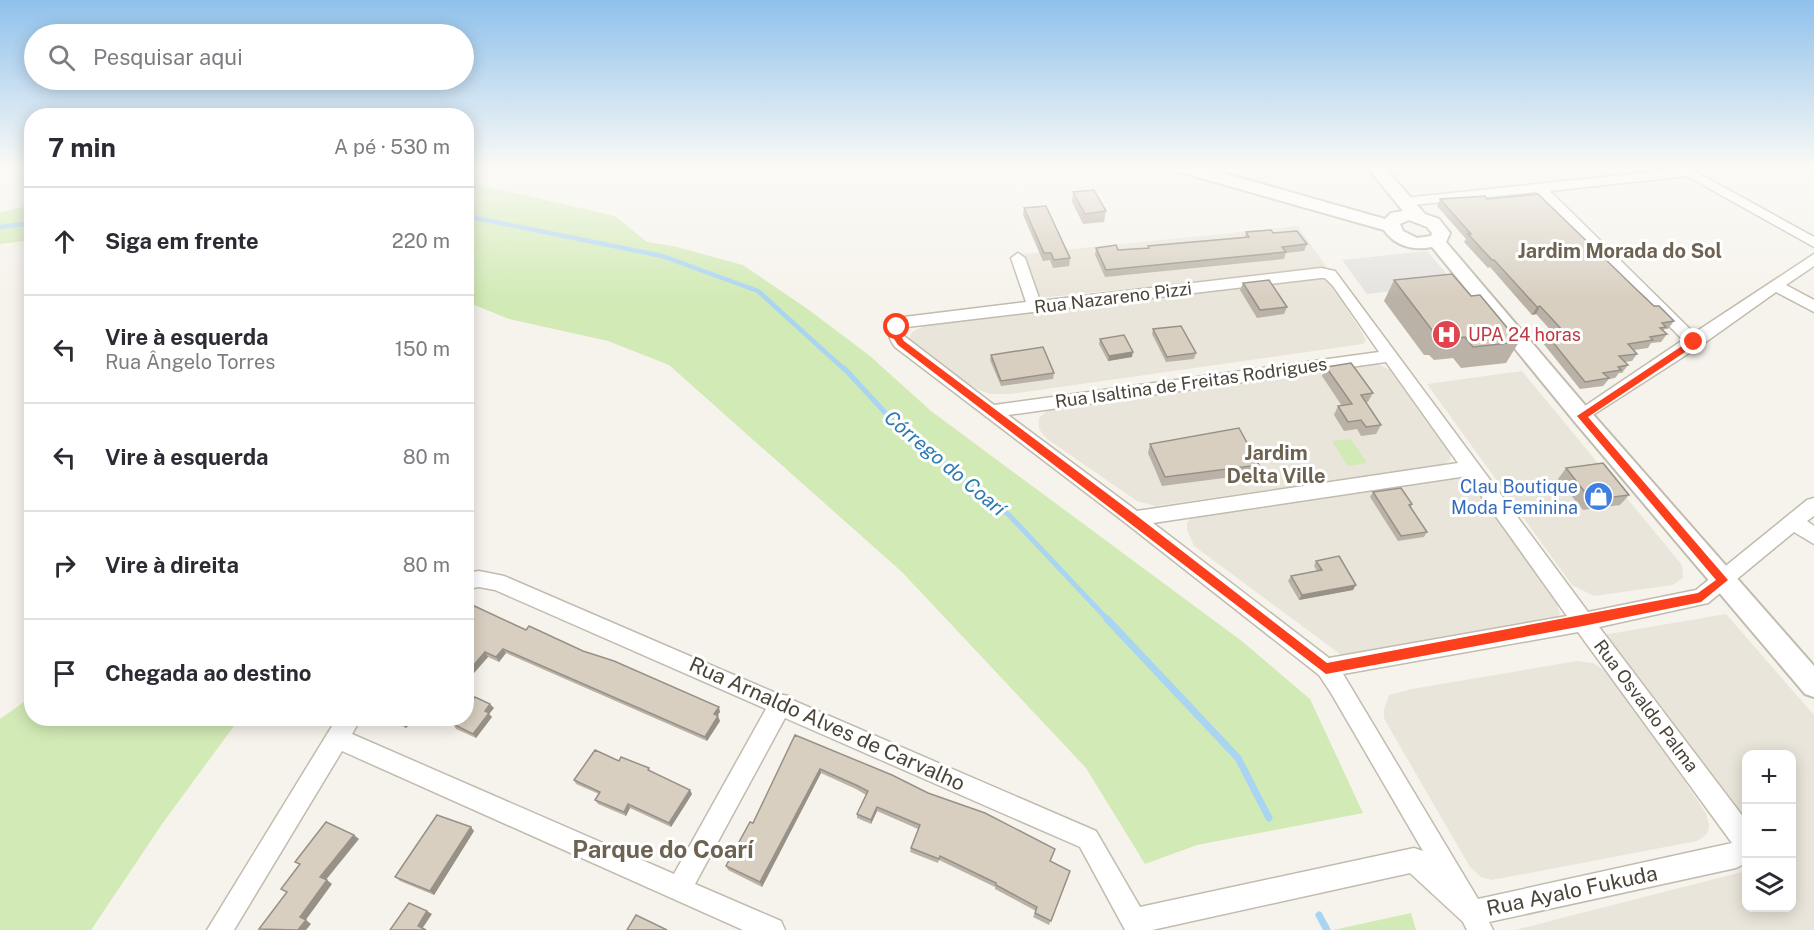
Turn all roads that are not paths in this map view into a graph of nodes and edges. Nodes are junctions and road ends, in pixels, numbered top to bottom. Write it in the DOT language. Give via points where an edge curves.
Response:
graph roads {
  1 [pos="1335,210"];
  2 [pos="1412,210"];
  3 [pos="1562,210"];
  4 [pos="1757,210"];
  5 [pos="1417,216"];
  6 [pos="1390,226"];
  7 [pos="1436,241"];
  8 [pos="1814,243"];
  9 [pos="1018,258"];
  10 [pos="1814,260"];
  11 [pos="1330,274"];
  12 [pos="1777,286"];
  13 [pos="1035,307"];
  14 [pos="1814,307"];
  15 [pos="1694,342"];
  16 [pos="1390,356"];
  17 [pos="992,411"];
  18 [pos="1582,416"];
  19 [pos="1473,468"];
  20 [pos="1814,505"];
  21 [pos="1134,519"];
  22 [pos="1793,522"];
  23 [pos="1814,536"];
  24 [pos="474,580"];
  25 [pos="1723,580"];
  26 [pos="1583,622"];
  27 [pos="1326,668"];
  28 [pos="1814,685"];
  29 [pos="781,704"];
  30 [pos="345,729"];
  31 [pos="1742,836"];
  32 [pos="1742,851"];
  33 [pos="680,887"];
  34 [pos="1476,921"];
  35 [pos="1137,926"];
  36 [pos="220,930"];
  37 [pos="772,930"];
  1 -- 6 [label="street"];
  2 -- 5 [label="street"];
  3 -- 15 [label="street"];
  4 -- 8 [label="street"];
  5 -- 6 [label="street" via="1398,217"];
  5 -- 7 [label="street" via="1440,230"];
  6 -- 7 [label="street" via="1405,240 1422,244"];
  7 -- 18 [label="street"];
  9 -- 13 [label="street"];
  10 -- 12 [label="street"];
  11 -- 13 [label="street, Rua Nazareno Pizzi"];
  11 -- 16 [label="street, Rua Osvaldo Palma"];
  12 -- 14 [label="street"];
  12 -- 15 [label="street"];
  13 -- 17 [label="street, Rua Nazareno Pizzi" via="902,322 897,327 896,336 901,343"];
  15 -- 18 [label="street"];
  16 -- 17 [label="street, Rua Isaltina de Freitas Rodrigues"];
  16 -- 19 [label="street, Rua Osvaldo Palma"];
  17 -- 21 [label="street"];
  18 -- 25 [label="street"];
  19 -- 21 [label="street"];
  19 -- 26 [label="street, Rua Osvaldo Palma"];
  20 -- 22 [label="street"];
  21 -- 27 [label="street"];
  22 -- 23 [label="street"];
  22 -- 25 [label="street"];
  24 -- 29 [label="street, Rua Arnaldo Alves de Carvalho" via="497,582"];
  25 -- 26 [label="street" via="1701,597"];
  25 -- 28 [label="street"];
  26 -- 27 [label="street"];
  26 -- 31 [label="street, Rua Osvaldo Palma"];
  27 -- 34 [label="street"];
  29 -- 33 [label="street"];
  29 -- 35 [label="street, Rua Arnaldo Alves de Carvalho" via="1088,839"];
  30 -- 33 [label="street"];
  30 -- 36 [label="street"];
  32 -- 34 [label="street, Rua Ayalo Fukuda" via="1736,856"];
  33 -- 37 [label="street"];
  34 -- 35 [label="street, Rua Ayalo Fukuda" via="1414,860"];
}
